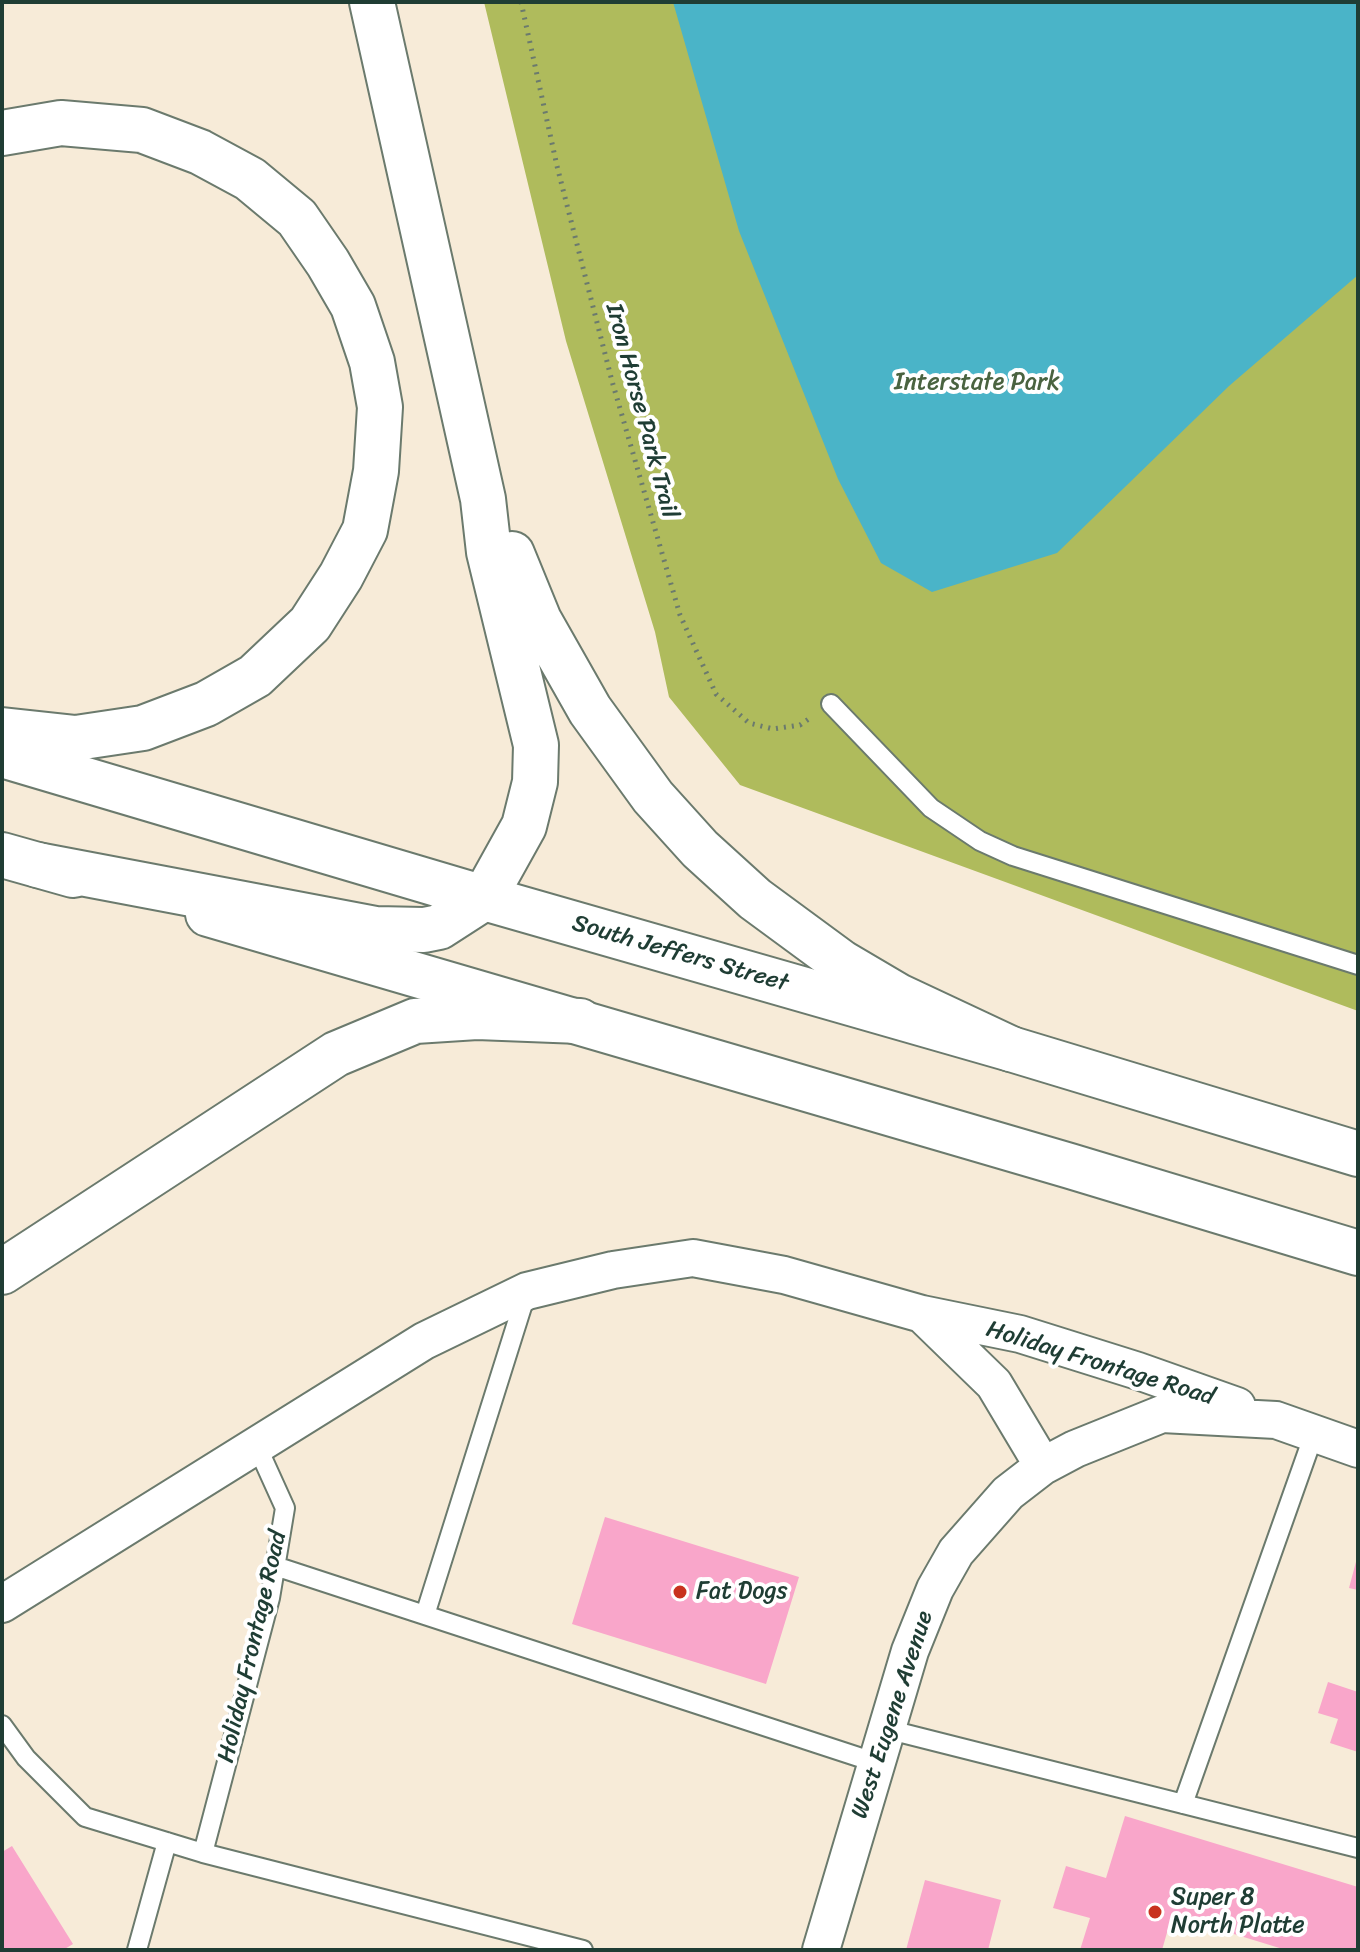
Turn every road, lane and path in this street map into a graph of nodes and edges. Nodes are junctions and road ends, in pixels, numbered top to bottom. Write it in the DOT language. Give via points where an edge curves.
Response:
graph roads {
  1 [pos="372,2"];
  2 [pos="521,2"];
  3 [pos="2,133"];
  4 [pos="483,499"];
  5 [pos="831,704"];
  6 [pos="2,730"];
  7 [pos="2,755"];
  8 [pos="20,860"];
  9 [pos="484,898"];
  10 [pos="1358,965"];
  11 [pos="580,1021"];
  12 [pos="1011,1049"];
  13 [pos="1358,1154"];
  14 [pos="1358,1253"];
  15 [pos="2,1272"];
  16 [pos="527,1291"];
  17 [pos="922,1314"];
  18 [pos="1276,1420"];
  19 [pos="1314,1434"];
  20 [pos="256,1444"];
  21 [pos="1358,1449"];
  22 [pos="1043,1466"];
  23 [pos="275,1566"];
  24 [pos="2,1604"];
  25 [pos="425,1615"];
  26 [pos="2,1725"];
  27 [pos="882,1746"];
  28 [pos="1183,1804"];
  29 [pos="167,1842"];
  30 [pos="1358,1848"];
  31 [pos="203,1853"];
  32 [pos="137,1950"];
  33 [pos="583,1950"];
  34 [pos="821,1950"];
  1 -- 4 [label="highway"];
  2 -- 5 [label="path, Iron Horse Park Trail" via="604,350 680,615 716,694 749,723 773,729 800,725"];
  3 -- 6 [label="highway" via="61,123 142,130 250,179 297,218 353,306 380,407 365,530 310,624 255,676 206,704 143,728 76,738"];
  4 -- 9 [label="highway" via="489,552 536,745 535,782 524,826"];
  4 -- 12 [label="highway" via="539,620 590,710 674,823 755,899 842,963 898,996"];
  5 -- 10 [label="lane" via="931,808 980,841"];
  7 -- 9 [label="highway, South Jeffers Street"];
  8 -- 9 [label="highway" via="395,931 439,927"];
  8 -- 11 [label="highway"];
  9 -- 12 [label="highway, South Jeffers Street"];
  11 -- 14 [label="highway"];
  11 -- 15 [label="highway" via="415,1021 336,1054"];
  12 -- 13 [label="highway, South Jeffers Street"];
  16 -- 17 [label="street, Holiday Frontage Road" via="693,1258 784,1275"];
  16 -- 20 [label="street, Holiday Frontage Road" via="424,1341"];
  16 -- 25 [label="lane"];
  17 -- 18 [label="street, Holiday Frontage Road" via="1020,1334"];
  17 -- 22 [label="street, Holiday Frontage Road" via="994,1384"];
  18 -- 19 [label="street, West Eugene Avenue"];
  18 -- 22 [label="street, West Eugene Avenue" via="1162,1414"];
  19 -- 21 [label="street, West Eugene Avenue"];
  19 -- 28 [label="lane"];
  20 -- 23 [label="lane, Holiday Frontage Road" via="285,1508"];
  20 -- 24 [label="street, Holiday Frontage Road"];
  22 -- 27 [label="street, West Eugene Avenue" via="1008,1493 956,1552 910,1651"];
  23 -- 25 [label="lane"];
  23 -- 31 [label="lane, Holiday Frontage Road"];
  25 -- 27 [label="lane"];
  26 -- 29 [label="lane" via="26,1758 85,1817"];
  27 -- 28 [label="lane"];
  27 -- 34 [label="street, West Eugene Avenue"];
  28 -- 30 [label="lane"];
  29 -- 31 [label="lane"];
  29 -- 32 [label="lane"];
  31 -- 33 [label="lane"];
}
